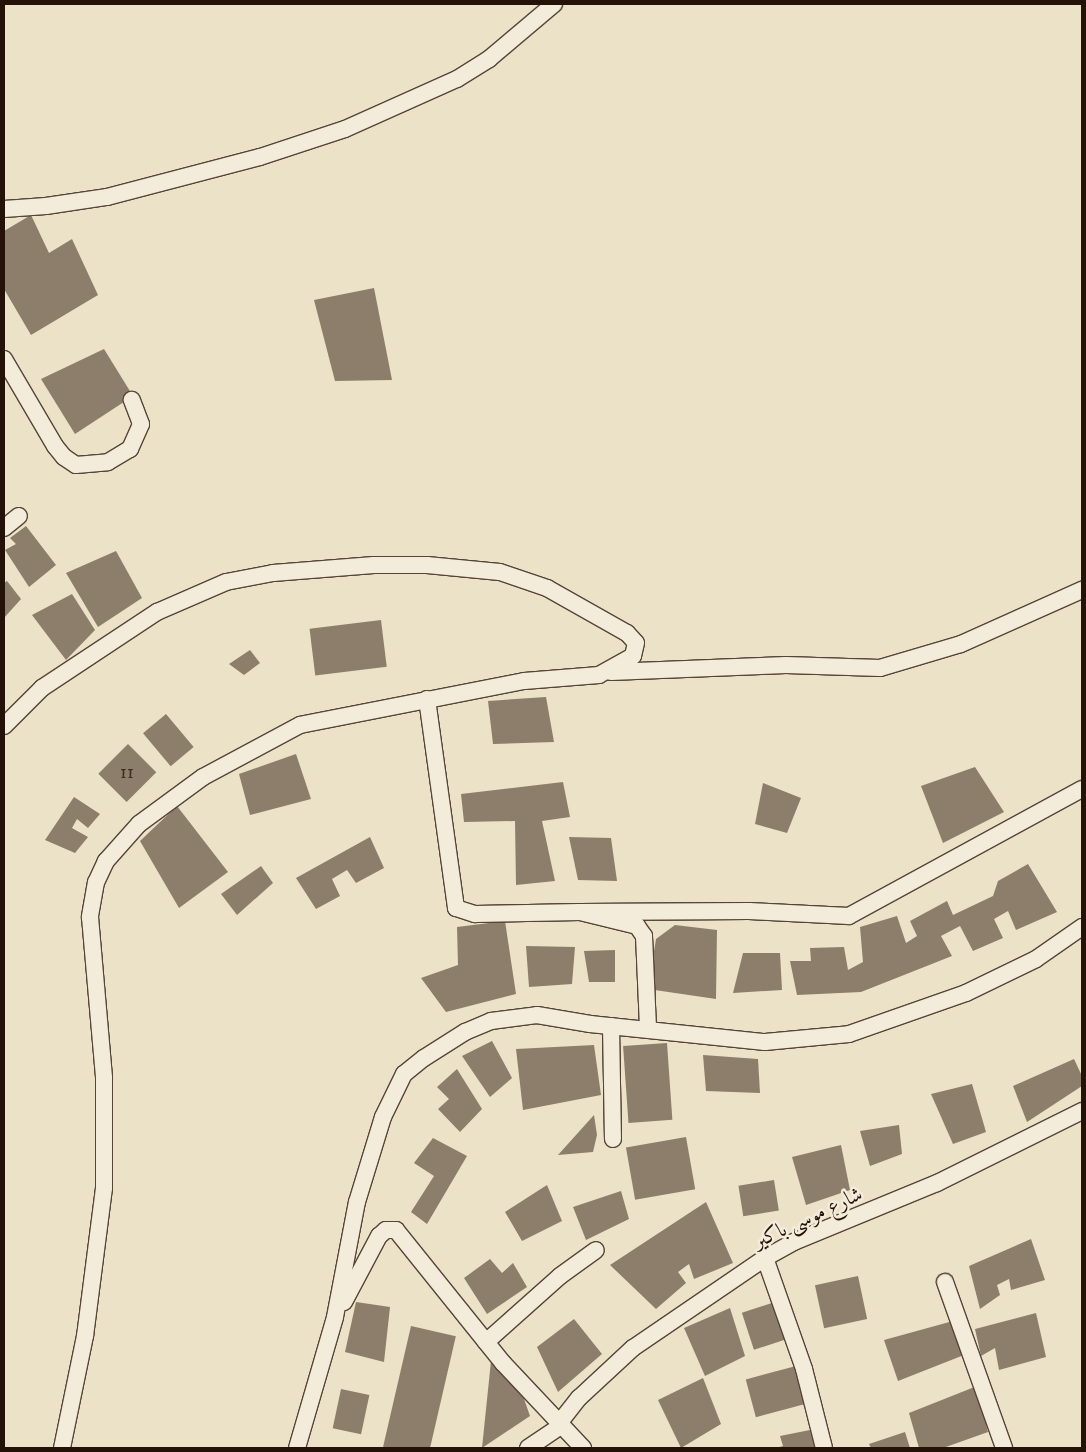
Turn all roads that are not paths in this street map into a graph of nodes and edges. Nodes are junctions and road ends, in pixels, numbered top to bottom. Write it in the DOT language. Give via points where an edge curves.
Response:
graph roads {
  1 [pos="554,4"];
  2 [pos="4,209"];
  3 [pos="4,359"];
  4 [pos="132,400"];
  5 [pos="19,516"];
  6 [pos="4,528"];
  7 [pos="1082,590"];
  8 [pos="609,672"];
  9 [pos="427,699"];
  10 [pos="4,726"];
  11 [pos="1082,789"];
  12 [pos="580,912"];
  13 [pos="1082,926"];
  14 [pos="611,1026"];
  15 [pos="648,1028"];
  16 [pos="1082,1111"];
  17 [pos="613,1139"];
  18 [pos="596,1250"];
  19 [pos="765,1258"];
  20 [pos="945,1282"];
  21 [pos="335,1317"];
  22 [pos="486,1342"];
  23 [pos="561,1426"];
  24 [pos="62,1448"];
  25 [pos="297,1448"];
  26 [pos="528,1448"];
  27 [pos="583,1448"];
  28 [pos="824,1448"];
  29 [pos="1004,1448"];
  1 -- 2 [label="street" via="489,59 458,79 345,129 260,156 108,197"];
  3 -- 4 [label="street" via="55,446 76,465 108,462 130,448 140,424"];
  5 -- 6 [label="street"];
  7 -- 8 [label="street" via="961,644 880,668 786,665"];
  8 -- 9 [label="street" via="524,681"];
  8 -- 10 [label="street" via="633,656 635,640 547,588 500,572 461,567 374,565 326,568 226,582 157,612 42,688"];
  9 -- 12 [label="street" via="456,908 475,914"];
  9 -- 24 [label="street" via="338,715 281,733 202,777 139,824 100,871 90,917 104,1078 104,1188 85,1336"];
  11 -- 12 [label="street" via="848,916 748,911"];
  12 -- 15 [label="street" via="625,920 642,930"];
  13 -- 15 [label="street" via="1036,959 966,993 849,1034 765,1042"];
  14 -- 15 [label="street"];
  14 -- 17 [label="street"];
  14 -- 21 [label="street" via="538,1015 491,1021 465,1032 404,1074 383,1117 357,1202"];
  16 -- 19 [label="street, شارع موسى باكير" via="938,1183 796,1241"];
  18 -- 22 [label="street" via="560,1276"];
  19 -- 23 [label="street, شارع موسى باكير" via="633,1348 579,1398 560,1422"];
  19 -- 28 [label="street" via="804,1369"];
  20 -- 29 [label="street"];
  21 -- 22 [label="street" via="379,1236 386,1230 396,1230"];
  21 -- 25 [label="street"];
  22 -- 23 [label="street"];
  23 -- 26 [label="street"];
  23 -- 27 [label="street"];
}
